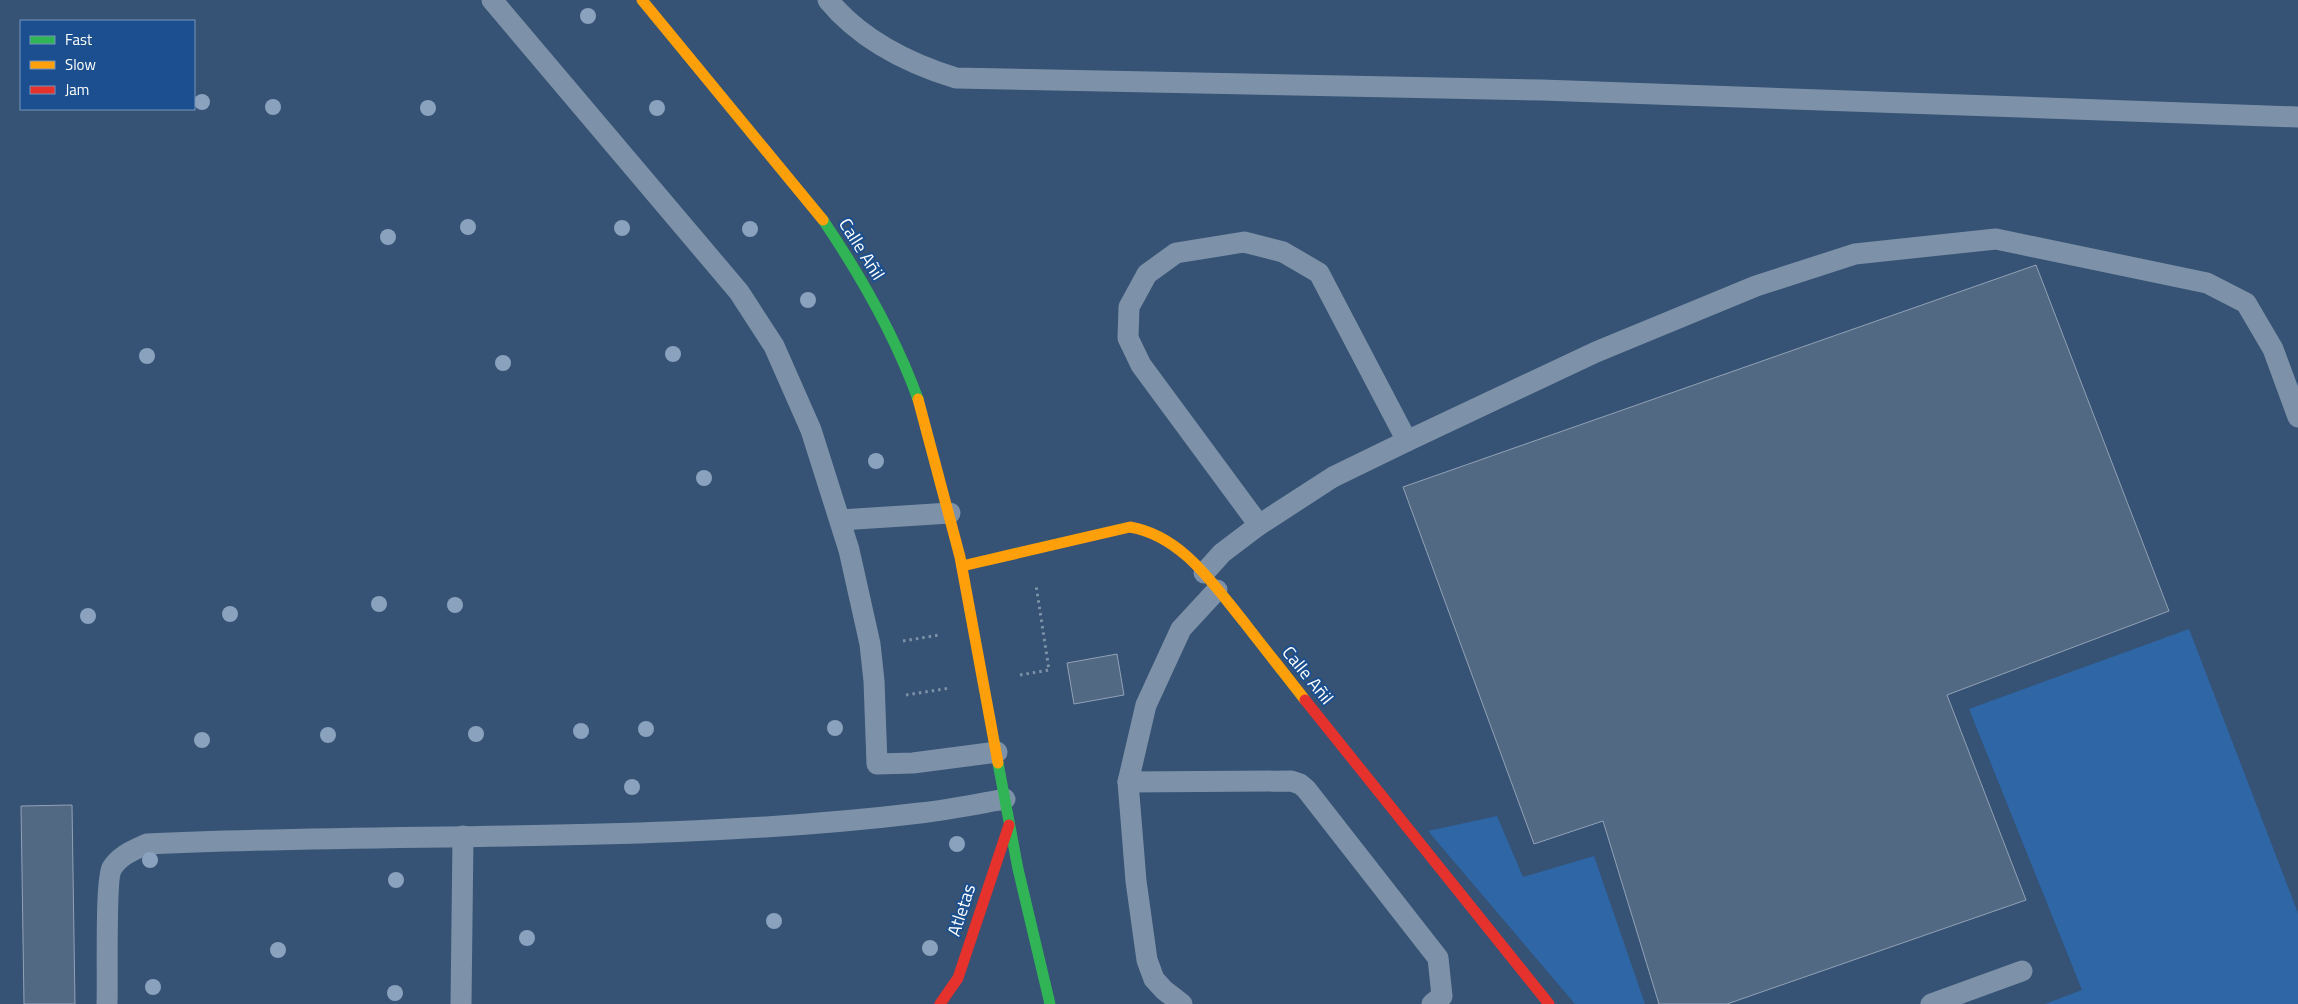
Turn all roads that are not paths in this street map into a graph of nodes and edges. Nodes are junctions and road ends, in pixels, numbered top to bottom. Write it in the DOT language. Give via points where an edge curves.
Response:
graph roads {
  1 [pos="492,0"];
  2 [pos="642,0"];
  3 [pos="828,0"];
  4 [pos="2298,117"];
  5 [pos="2298,417"];
  6 [pos="1407,441"];
  7 [pos="950,513"];
  8 [pos="840,520"];
  9 [pos="1259,525"];
  10 [pos="962,566"];
  11 [pos="1204,573"];
  12 [pos="1218,590"];
  13 [pos="997,752"];
  14 [pos="1128,782"];
  15 [pos="1005,799"];
  16 [pos="1009,825"];
  17 [pos="462,836"];
  18 [pos="2022,971"];
  19 [pos="108,1004"];
  20 [pos="461,1004"];
  21 [pos="940,1004"];
  22 [pos="1050,1004"];
  23 [pos="1182,1004"];
  24 [pos="1432,1004"];
  25 [pos="1549,1004"];
  26 [pos="1931,1004"];
  1 -- 8 [label="lane" via="739,292 774,346 811,430"];
  2 -- 7 [label="main road, Calle Añil" via="814,208 862,279 892,337 917,398"];
  3 -- 4 [label="lane" via="878,44 912,62 956,78 1542,90"];
  5 -- 6 [label="lane" via="2274,349 2246,303 2206,283 1996,240 1855,254 1756,286 1596,352"];
  6 -- 9 [label="lane" via="1333,477"];
  6 -- 9 [label="lane" via="1319,273 1283,252 1244,242 1176,253 1147,274 1129,307 1128,338 1142,365"];
  7 -- 8 [label="lane"];
  7 -- 10 [label="main road, Calle Añil"];
  8 -- 13 [label="lane" via="870,644 877,764 913,763"];
  9 -- 11 [label="lane" via="1222,553"];
  10 -- 11 [label="main road, Calle Añil" via="1130,527 1158,533"];
  10 -- 13 [label="main road, Calle Añil"];
  11 -- 12 [label="main road, Calle Añil"];
  12 -- 14 [label="lane" via="1181,629 1146,706"];
  12 -- 25 [label="main road, Calle Añil"];
  13 -- 15 [label="main road, Calle Añil"];
  14 -- 23 [label="lane" via="1136,881 1147,960 1154,979"];
  14 -- 24 [label="lane" via="1300,784 1438,958 1442,996"];
  15 -- 16 [label="main road, Calle Añil"];
  15 -- 17 [label="lane" via="922,813 844,821 591,834"];
  16 -- 21 [label="main road, Atletas" via="958,978"];
  16 -- 22 [label="main road, Calle Añil"];
  17 -- 19 [label="lane" via="203,841 147,844 133,850 111,869"];
  17 -- 20 [label="lane"];
  18 -- 26 [label="lane"];
}
